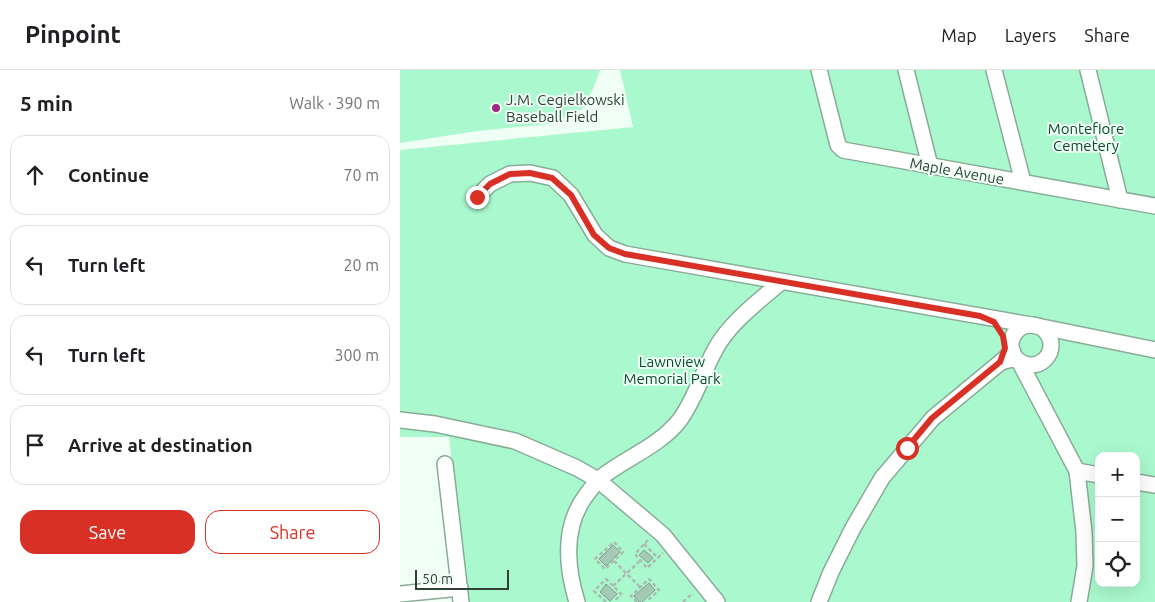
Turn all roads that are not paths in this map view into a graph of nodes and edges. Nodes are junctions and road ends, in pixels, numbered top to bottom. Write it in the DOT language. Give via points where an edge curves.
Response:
graph roads {
  1 [pos="819,70"];
  2 [pos="906,70"];
  3 [pos="994,70"];
  4 [pos="1088,70"];
  5 [pos="930,166"];
  6 [pos="1023,182"];
  7 [pos="477,197"];
  8 [pos="1120,200"];
  9 [pos="1155,206"];
  10 [pos="781,282"];
  11 [pos="980,316"];
  12 [pos="1037,326"];
  13 [pos="1084,336"];
  14 [pos="1155,350"];
  15 [pos="1016,356"];
  16 [pos="1046,358"];
  17 [pos="1000,362"];
  18 [pos="1034,390"];
  19 [pos="400,420"];
  20 [pos="445,464"];
  21 [pos="1077,471"];
  22 [pos="1095,474"];
  23 [pos="598,480"];
  24 [pos="1140,483"];
  25 [pos="1155,485"];
  26 [pos="400,594"];
  27 [pos="461,595"];
  28 [pos="1080,601"];
  29 [pos="577,602"];
  30 [pos="717,602"];
  31 [pos="819,602"];
  1 -- 5 [label="street, Maple Avenue" via="838,145 843,150"];
  2 -- 5 [label="street"];
  3 -- 6 [label="street"];
  4 -- 8 [label="street"];
  5 -- 6 [label="street, Maple Avenue"];
  6 -- 8 [label="street, Maple Avenue"];
  7 -- 10 [label="street" via="490,184 510,174 530,173 552,178 571,195 594,235 609,248 625,254"];
  8 -- 9 [label="street, Maple Avenue"];
  10 -- 11 [label="street"];
  10 -- 23 [label="street" via="738,320 716,348 688,408 678,422 655,443"];
  11 -- 12 [label="street"];
  11 -- 17 [label="street" via="994,322 1003,336 1005,348"];
  12 -- 13 [label="street"];
  12 -- 15 [label="street" via="1018,330 1012,342"];
  12 -- 16 [label="street" via="1050,339 1050,352"];
  13 -- 14 [label="street"];
  13 -- 16 [label="street" via="1066,340"];
  15 -- 16 [label="street" via="1032,365"];
  15 -- 17 [label="street"];
  15 -- 18 [label="street"];
  16 -- 18 [label="street"];
  17 -- 31 [label="street" via="932,418 882,478 853,528"];
  18 -- 21 [label="street"];
  19 -- 23 [label="street" via="515,441"];
  20 -- 27 [label="street"];
  21 -- 22 [label="street"];
  21 -- 28 [label="street" via="1085,566"];
  23 -- 29 [label="street" via="578,505 570,533 568,552"];
  23 -- 30 [label="street" via="658,530"];
  24 -- 25 [label="street"];
  26 -- 27 [label="street"];
}
